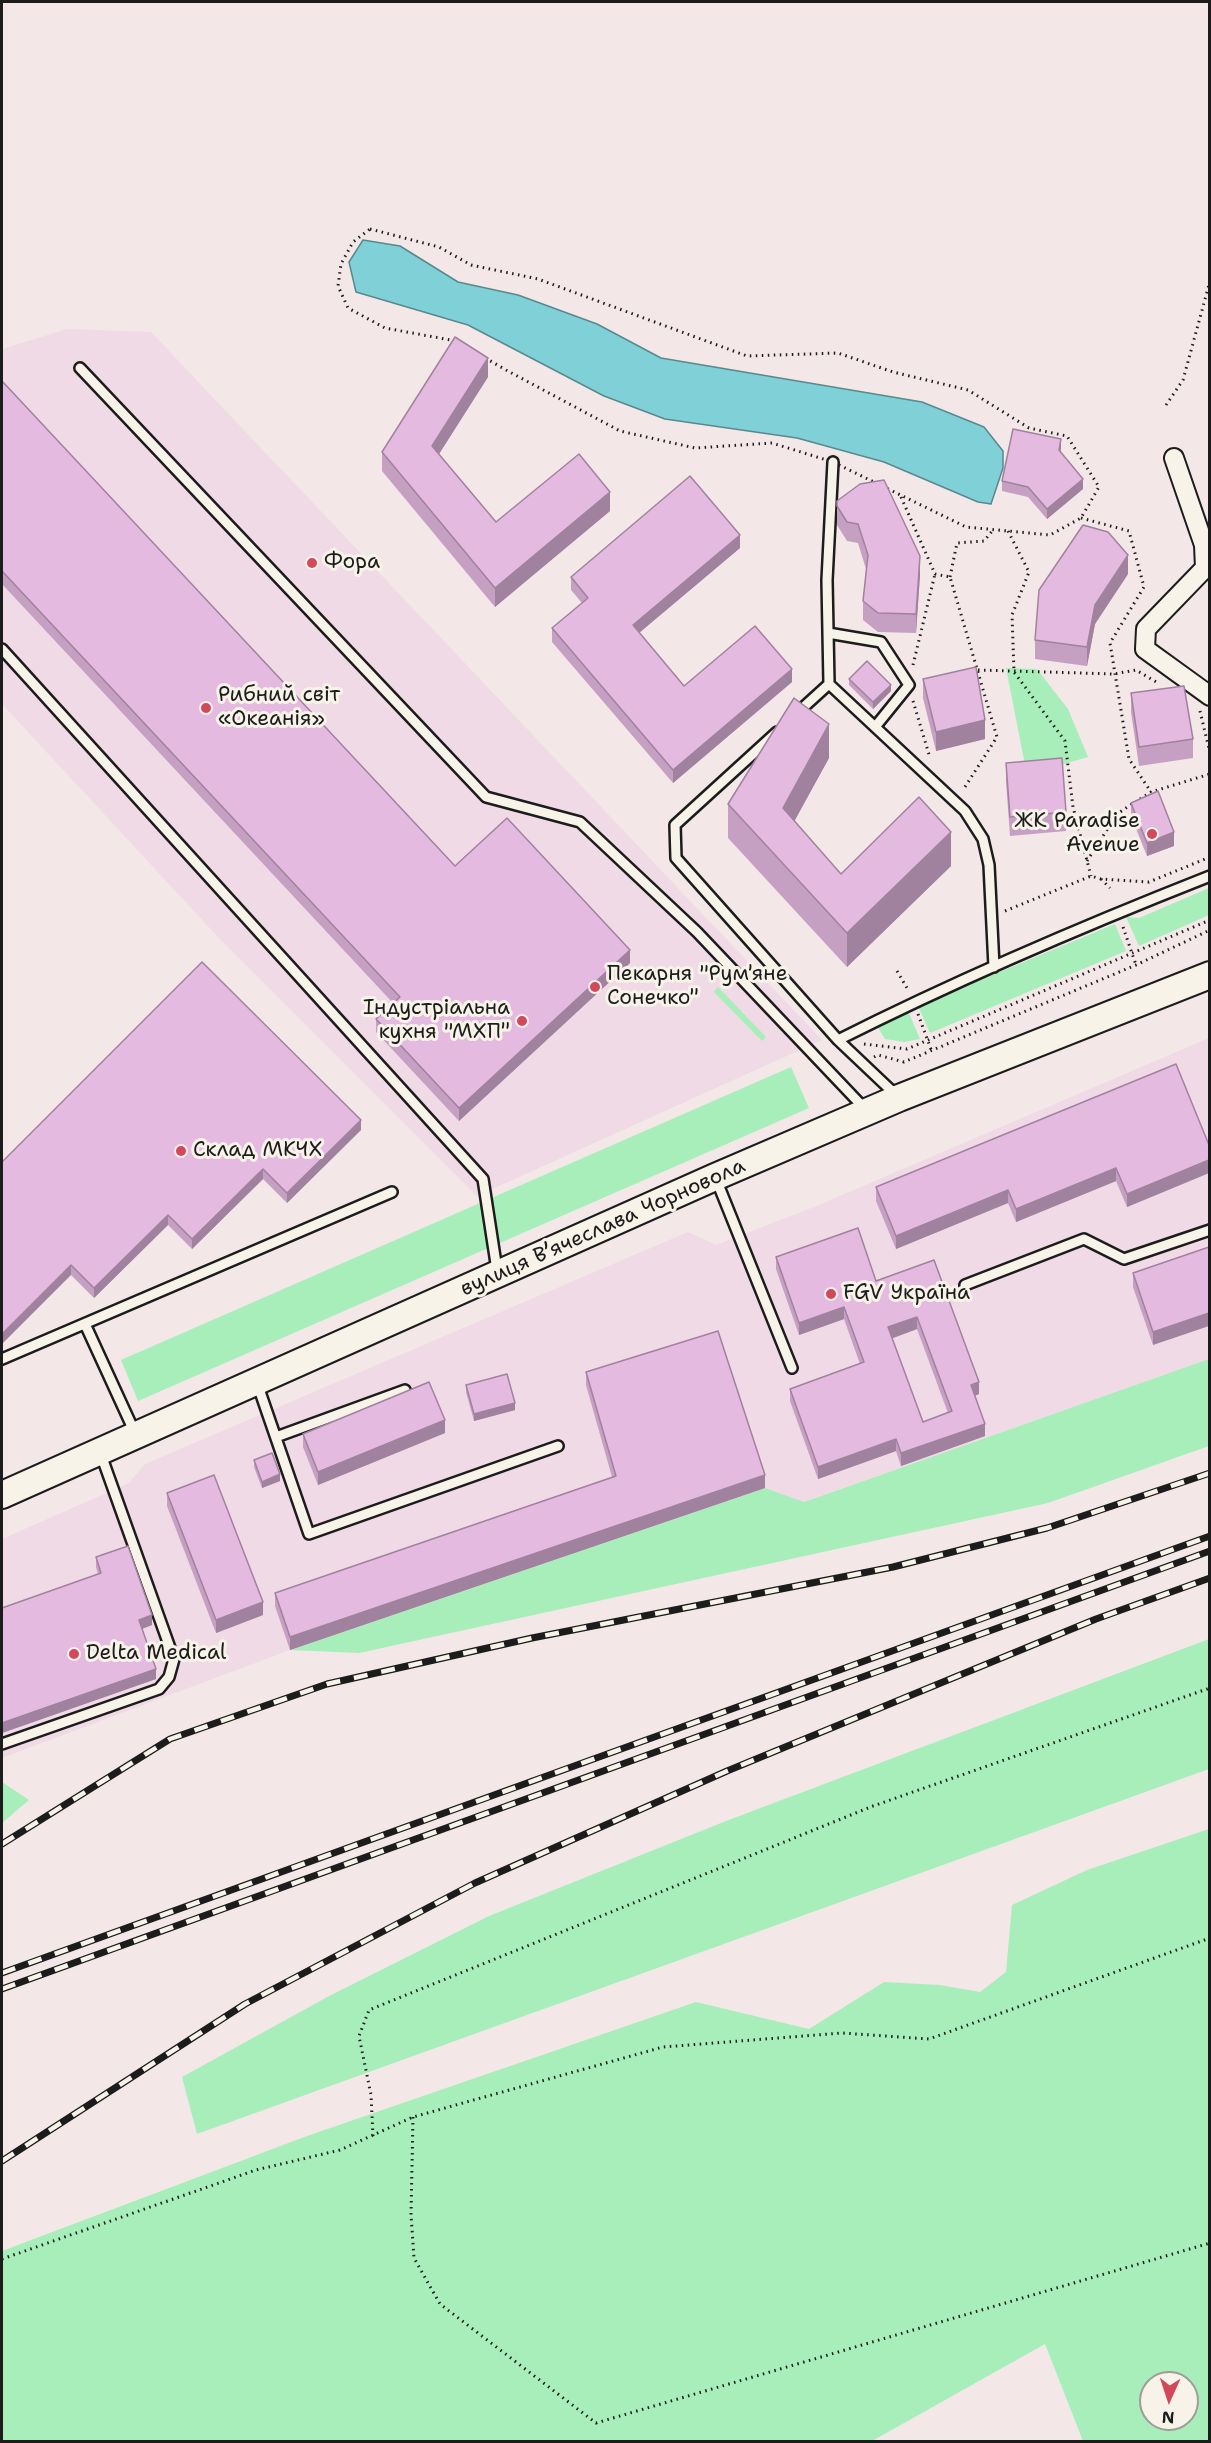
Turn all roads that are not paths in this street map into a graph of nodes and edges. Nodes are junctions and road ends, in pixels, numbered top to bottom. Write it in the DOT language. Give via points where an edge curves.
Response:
graph roads {
  1 [pos="80,368"];
  2 [pos="1174,458"];
  3 [pos="833,462"];
  4 [pos="828,633"];
  5 [pos="2,649"];
  6 [pos="829,684"];
  7 [pos="1204,702"];
  8 [pos="875,727"];
  9 [pos="1209,876"];
  10 [pos="994,967"];
  11 [pos="1209,975"];
  12 [pos="838,1041"];
  13 [pos="899,1098"];
  14 [pos="868,1112"];
  15 [pos="715,1177"];
  16 [pos="392,1192"];
  17 [pos="1209,1230"];
  18 [pos="498,1276"];
  19 [pos="965,1285"];
  20 [pos="85,1324"];
  21 [pos="2,1359"];
  22 [pos="792,1368"];
  23 [pos="257,1383"];
  24 [pos="405,1390"];
  25 [pos="136,1436"];
  26 [pos="276,1437"];
  27 [pos="558,1446"];
  28 [pos="100,1452"];
  29 [pos="2,1495"];
  30 [pos="2,1744"];
  1 -- 14 [label="lane" via="486,797 580,822 697,932"];
  2 -- 7 [label="street" via="1204,545 1205,568 1146,629 1145,649"];
  3 -- 4 [label="lane"];
  4 -- 6 [label="lane"];
  4 -- 8 [label="lane" via="881,642 909,685"];
  5 -- 18 [label="lane" via="483,1179"];
  6 -- 8 [label="lane"];
  6 -- 12 [label="lane" via="675,825 676,858"];
  8 -- 10 [label="lane" via="965,811 983,840 989,865"];
  9 -- 10 [label="lane"];
  10 -- 12 [label="lane" via="913,1002"];
  11 -- 13 [label="main road, вулиця Вʼячеслава Чорновола"];
  12 -- 13 [label="lane"];
  13 -- 14 [label="main road, вулиця Вʼячеслава Чорновола"];
  14 -- 15 [label="main road, вулиця Вʼячеслава Чорновола"];
  15 -- 18 [label="main road, вулиця Вʼячеслава Чорновола"];
  15 -- 22 [label="lane"];
  16 -- 20 [label="lane"];
  17 -- 19 [label="lane" via="1124,1259 1084,1239"];
  18 -- 23 [label="main road, вулиця Вʼячеслава Чорновола"];
  20 -- 21 [label="lane"];
  20 -- 25 [label="lane"];
  23 -- 25 [label="main road, вулиця Вʼячеслава Чорновола"];
  23 -- 26 [label="lane"];
  24 -- 26 [label="lane"];
  25 -- 28 [label="main road, вулиця Вʼячеслава Чорновола"];
  26 -- 27 [label="lane" via="309,1534"];
  28 -- 29 [label="main road, вулиця Вʼячеслава Чорновола"];
  28 -- 30 [label="lane" via="174,1659 169,1677 159,1689"];
}
